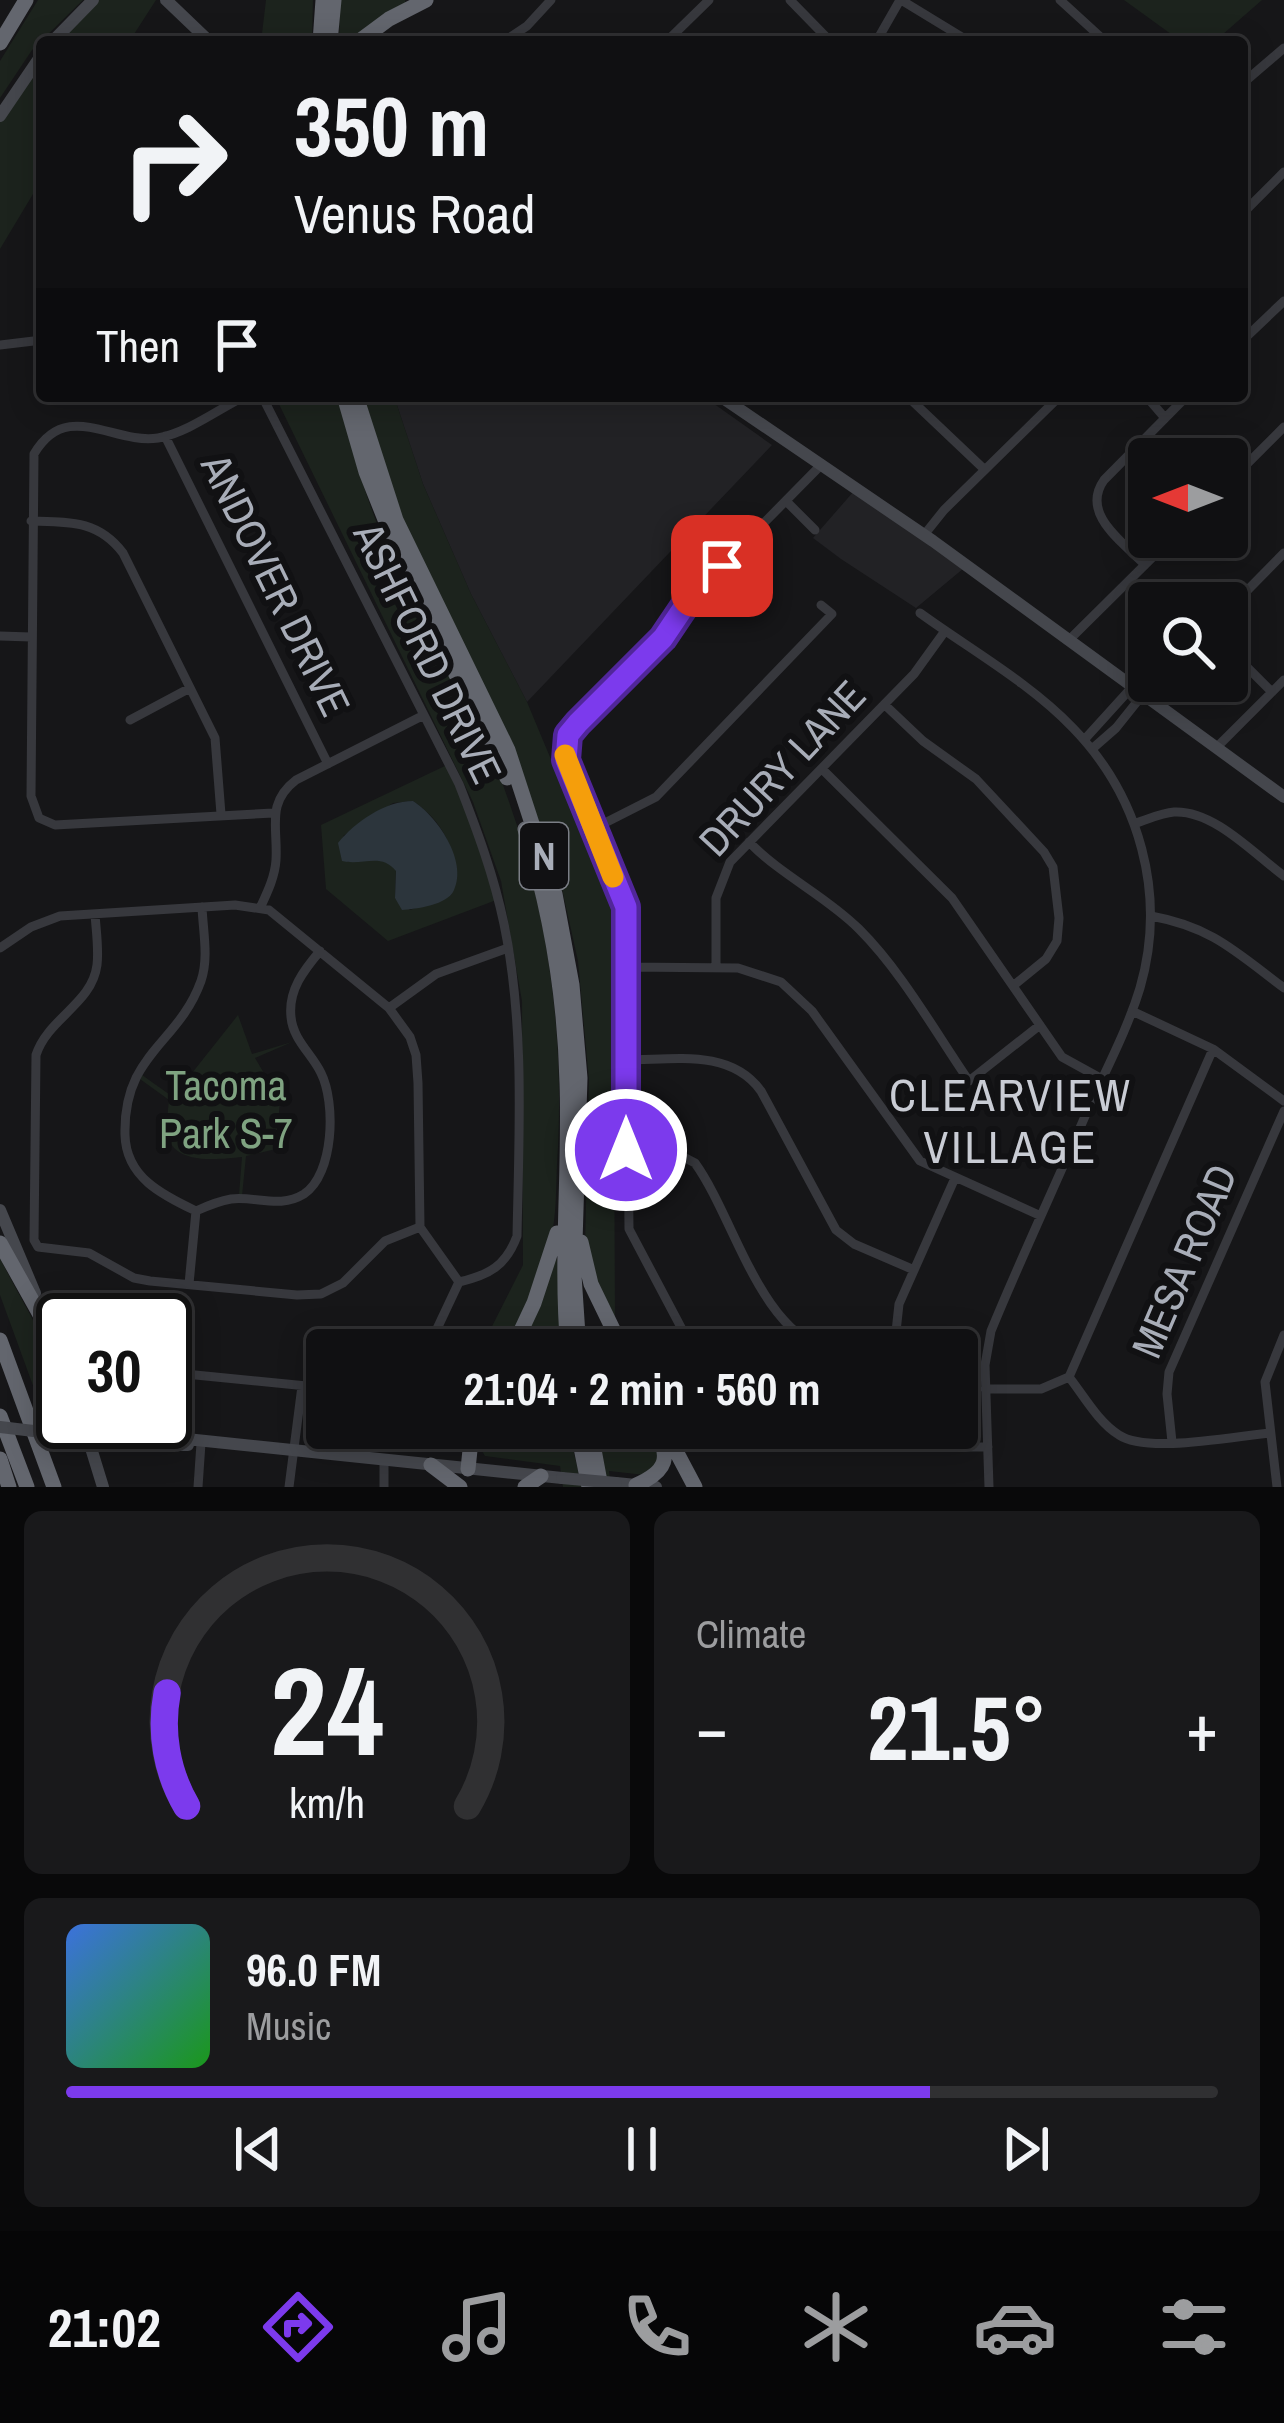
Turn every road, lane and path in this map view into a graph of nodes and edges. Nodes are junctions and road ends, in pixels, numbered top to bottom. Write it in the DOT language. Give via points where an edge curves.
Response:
graph roads {
  1 [pos="26,0"];
  2 [pos="93,0"];
  3 [pos="166,0"];
  4 [pos="322,0"];
  5 [pos="334,0"];
  6 [pos="426,0"];
  7 [pos="551,0"];
  8 [pos="709,0"];
  9 [pos="790,0"];
  10 [pos="901,0"];
  11 [pos="1060,0"];
  12 [pos="196,28"];
  13 [pos="58,36"];
  14 [pos="190,36"];
  15 [pos="204,36"];
  16 [pos="320,36"];
  17 [pos="331,36"];
  18 [pos="366,36"];
  19 [pos="512,36"];
  20 [pos="674,36"];
  21 [pos="825,36"];
  22 [pos="880,36"];
  23 [pos="960,36"];
  24 [pos="1099,36"];
  25 [pos="0,43"];
  26 [pos="1284,48"];
  27 [pos="36,63"];
  28 [pos="1248,79"];
  29 [pos="0,116"];
  30 [pos="1284,172"];
  31 [pos="1248,208"];
  32 [pos="1284,301"];
  33 [pos="1248,335"];
  34 [pos="36,341"];
  35 [pos="0,345"];
  36 [pos="233,402"];
  37 [pos="265,402"];
  38 [pos="346,402"];
  39 [pos="358,402"];
  40 [pos="729,402"];
  41 [pos="917,402"];
  42 [pos="1054,402"];
  43 [pos="1151,402"];
  44 [pos="1181,402"];
  45 [pos="1166,418"];
  46 [pos="1284,427"];
  47 [pos="165,436"];
  48 [pos="822,464"];
  49 [pos="1248,466"];
  50 [pos="985,470"];
  51 [pos="786,501"];
  52 [pos="31,521"];
  53 [pos="815,530"];
  54 [pos="924,535"];
  55 [pos="1284,553"];
  56 [pos="1152,558"];
  57 [pos="1145,565"];
  58 [pos="1248,589"];
  59 [pos="821,605"];
  60 [pos="920,613"];
  61 [pos="945,631"];
  62 [pos="0,637"];
  63 [pos="31,637"];
  64 [pos="1069,640"];
  65 [pos="1248,668"];
  66 [pos="1284,680"];
  67 [pos="1128,682"];
  68 [pos="190,688"];
  69 [pos="1272,692"];
  70 [pos="1131,702"];
  71 [pos="1156,702"];
  72 [pos="885,705"];
  73 [pos="424,715"];
  74 [pos="130,720"];
  75 [pos="1088,745"];
  76 [pos="1218,746"];
  77 [pos="328,764"];
  78 [pos="822,769"];
  79 [pos="1284,797"];
  80 [pos="274,813"];
  81 [pos="221,814"];
  82 [pos="1136,823"];
  83 [pos="593,829"];
  84 [pos="749,842"];
  85 [pos="1284,876"];
  86 [pos="261,906"];
  87 [pos="202,907"];
  88 [pos="95,914"];
  89 [pos="1151,916"];
  90 [pos="0,948"];
  91 [pos="508,948"];
  92 [pos="320,951"];
  93 [pos="626,967"];
  94 [pos="716,967"];
  95 [pos="1013,986"];
  96 [pos="1284,988"];
  97 [pos="389,1008"];
  98 [pos="1132,1011"];
  99 [pos="1040,1025"];
  100 [pos="1213,1049"];
  101 [pos="626,1060"];
  102 [pos="1102,1079"];
  103 [pos="1284,1101"];
  104 [pos="1284,1111"];
  105 [pos="626,1150"];
  106 [pos="955,1178"];
  107 [pos="570,1196"];
  108 [pos="0,1210"];
  109 [pos="196,1211"];
  110 [pos="1041,1216"];
  111 [pos="420,1227"];
  112 [pos="0,1243"];
  113 [pos="914,1270"];
  114 [pos="459,1282"];
  115 [pos="189,1284"];
  116 [pos="36,1299"];
  117 [pos="36,1308"];
  118 [pos="437,1329"];
  119 [pos="521,1329"];
  120 [pos="568,1329"];
  121 [pos="578,1329"];
  122 [pos="613,1329"];
  123 [pos="682,1329"];
  124 [pos="791,1329"];
  125 [pos="895,1329"];
  126 [pos="1284,1335"];
  127 [pos="0,1340"];
  128 [pos="192,1375"];
  129 [pos="1069,1377"];
  130 [pos="302,1386"];
  131 [pos="306,1386"];
  132 [pos="985,1389"];
  133 [pos="0,1416"];
  134 [pos="0,1427"];
  135 [pos="36,1431"];
  136 [pos="1270,1432"];
  137 [pos="1172,1442"];
  138 [pos="192,1443"];
  139 [pos="201,1443"];
  140 [pos="978,1447"];
  141 [pos="988,1447"];
  142 [pos="91,1449"];
  143 [pos="470,1449"];
  144 [pos="581,1449"];
  145 [pos="597,1449"];
  146 [pos="666,1449"];
  147 [pos="672,1449"];
  148 [pos="293,1452"];
  149 [pos="0,1459"];
  150 [pos="384,1461"];
  151 [pos="431,1465"];
  152 [pos="468,1469"];
  153 [pos="541,1476"];
  154 [pos="608,1485"];
  155 [pos="636,1485"];
  156 [pos="9,1487"];
  157 [pos="27,1487"];
  158 [pos="58,1487"];
  159 [pos="103,1487"];
  160 [pos="198,1487"];
  161 [pos="290,1487"];
  162 [pos="383,1487"];
  163 [pos="460,1487"];
  164 [pos="525,1487"];
  165 [pos="589,1487"];
  166 [pos="656,1487"];
  167 [pos="694,1487"];
  168 [pos="989,1487"];
  169 [pos="1277,1487"];
  1 -- 25 [label="highway"];
  2 -- 13 [label="main road"];
  3 -- 12 [label="main road"];
  4 -- 16 [label="highway"];
  5 -- 17 [label="highway"];
  6 -- 18 [label="highway"];
  7 -- 19 [label="street"];
  8 -- 20 [label="street"];
  9 -- 21 [label="street"];
  10 -- 22 [label="street"];
  10 -- 23 [label="street"];
  11 -- 24 [label="street"];
  12 -- 14 [label="street"];
  12 -- 15 [label="main road"];
  26 -- 28 [label="street"];
  27 -- 29 [label="main road"];
  30 -- 31 [label="street"];
  32 -- 33 [label="street"];
  34 -- 35 [label="street"];
  36 -- 47 [label="street"];
  37 -- 73 [label="street, ASHFORD DRIVE"];
  38 -- 107 [label="highway, N" via="384,519 498,755 538,874 564,1012"];
  39 -- 107 [label="highway, N" via="396,520 508,750 555,893 580,1078"];
  40 -- 48 [label="main road"];
  41 -- 50 [label="street"];
  42 -- 50 [label="street"];
  43 -- 45 [label="street"];
  44 -- 45 [label="street"];
  45 -- 57 [label="street" via="1096,494 1100,517"];
  46 -- 49 [label="street"];
  47 -- 52 [label="street" via="140,439 89,426 49,436 32,462"];
  47 -- 77 [label="street, ANDOVER DRIVE"];
  48 -- 51 [label="street"];
  48 -- 54 [label="main road"];
  50 -- 54 [label="street"];
  51 -- 53 [label="street"];
  51 -- 83 [label="street" via="578,723 566,760"];
  52 -- 63 [label="street"];
  52 -- 68 [label="street" via="82,522 113,539"];
  54 -- 64 [label="main road"];
  55 -- 58 [label="street"];
  56 -- 57 [label="street"];
  57 -- 64 [label="street"];
  59 -- 83 [label="street" via="832,614 656,797"];
  60 -- 61 [label="street"];
  61 -- 72 [label="street, DRURY LANE"];
  61 -- 75 [label="street" via="1052,708"];
  62 -- 63 [label="street"];
  63 -- 81 [label="street" via="32,808 48,824"];
  64 -- 67 [label="main road"];
  65 -- 69 [label="street"];
  66 -- 69 [label="street"];
  68 -- 74 [label="street"];
  68 -- 81 [label="street" via="215,738"];
  69 -- 76 [label="street"];
  70 -- 75 [label="street" via="1116,728"];
  71 -- 76 [label="main road"];
  72 -- 78 [label="street, DRURY LANE"];
  72 -- 95 [label="street" via="976,779 1053,867 1057,941"];
  73 -- 77 [label="street"];
  73 -- 91 [label="street, ASHFORD DRIVE" via="481,841"];
  75 -- 82 [label="street"];
  76 -- 79 [label="main road"];
  77 -- 80 [label="street" via="289,785"];
  78 -- 84 [label="street, DRURY LANE"];
  78 -- 95 [label="street" via="952,898"];
  80 -- 81 [label="street"];
  80 -- 86 [label="street" via="276,863"];
  82 -- 85 [label="street" via="1195,814"];
  82 -- 89 [label="street"];
  83 -- 93 [label="street" via="626,907"];
  84 -- 94 [label="street, DRURY LANE" via="718,885"];
  84 -- 99 [label="street" via="877,948 969,1081"];
  86 -- 87 [label="street"];
  86 -- 92 [label="street"];
  87 -- 88 [label="street"];
  87 -- 109 [label="street" via="202,980 132,1080 124,1104 134,1167"];
  88 -- 90 [label="street" via="50,919"];
  88 -- 115 [label="street" via="93,980 36,1055 34,1240 88,1253 134,1278"];
  89 -- 96 [label="street" via="1213,935"];
  89 -- 98 [label="street"];
  91 -- 97 [label="street" via="436,974"];
  91 -- 114 [label="street, ASHFORD DRIVE" via="517,1027 517,1236 500,1266"];
  92 -- 97 [label="street"];
  92 -- 109 [label="street" via="296,983 291,1016 326,1085 325,1168 288,1201 231,1199"];
  93 -- 94 [label="street"];
  93 -- 101 [label="street"];
  94 -- 106 [label="street" via="751,970 793,990 912,1154"];
  95 -- 99 [label="street"];
  97 -- 111 [label="street" via="416,1055"];
  98 -- 100 [label="street"];
  98 -- 102 [label="street"];
  99 -- 102 [label="street" via="1062,1057"];
  100 -- 103 [label="street"];
  100 -- 129 [label="street"];
  101 -- 105 [label="street"];
  101 -- 113 [label="street" via="716,1060 744,1072 836,1230"];
  102 -- 110 [label="street"];
  104 -- 137 [label="street, MESA ROAD" via="1169,1372"];
  105 -- 123 [label="street" via="629,1229"];
  105 -- 124 [label="street" via="672,1151 695,1162"];
  106 -- 110 [label="street"];
  106 -- 113 [label="street"];
  107 -- 119 [label="highway"];
  107 -- 120 [label="highway, N"];
  107 -- 121 [label="highway, N"];
  107 -- 122 [label="highway" via="587,1272"];
  108 -- 116 [label="main road"];
  109 -- 115 [label="street"];
  110 -- 132 [label="street" via="991,1331"];
  111 -- 114 [label="street"];
  111 -- 115 [label="street" via="385,1241 321,1294"];
  112 -- 117 [label="highway"];
  113 -- 125 [label="street"];
  114 -- 118 [label="street"];
  126 -- 136 [label="street" via="1265,1382"];
  127 -- 158 [label="highway"];
  128 -- 130 [label="street"];
  129 -- 132 [label="street" via="1041,1388"];
  129 -- 137 [label="street" via="1120,1437"];
  130 -- 131 [label="street"];
  130 -- 148 [label="street"];
  132 -- 141 [label="street"];
  133 -- 157 [label="highway"];
  134 -- 135 [label="main road, bridge"];
  136 -- 137 [label="street"];
  136 -- 169 [label="street"];
  138 -- 139 [label="main road"];
  139 -- 148 [label="main road"];
  139 -- 160 [label="street"];
  140 -- 141 [label="street"];
  141 -- 168 [label="street"];
  142 -- 159 [label="main road"];
  143 -- 152 [label="highway"];
  144 -- 165 [label="highway"];
  145 -- 154 [label="highway"];
  146 -- 155 [label="highway" via="666,1463"];
  147 -- 167 [label="highway"];
  148 -- 150 [label="main road"];
  148 -- 161 [label="street"];
  149 -- 156 [label="highway"];
  150 -- 151 [label="main road"];
  150 -- 162 [label="street"];
  151 -- 152 [label="main road"];
  151 -- 163 [label="highway"];
  152 -- 153 [label="main road"];
  153 -- 154 [label="main road, bridge"];
  153 -- 164 [label="highway"];
  154 -- 155 [label="main road"];
  155 -- 166 [label="main road"];
}
